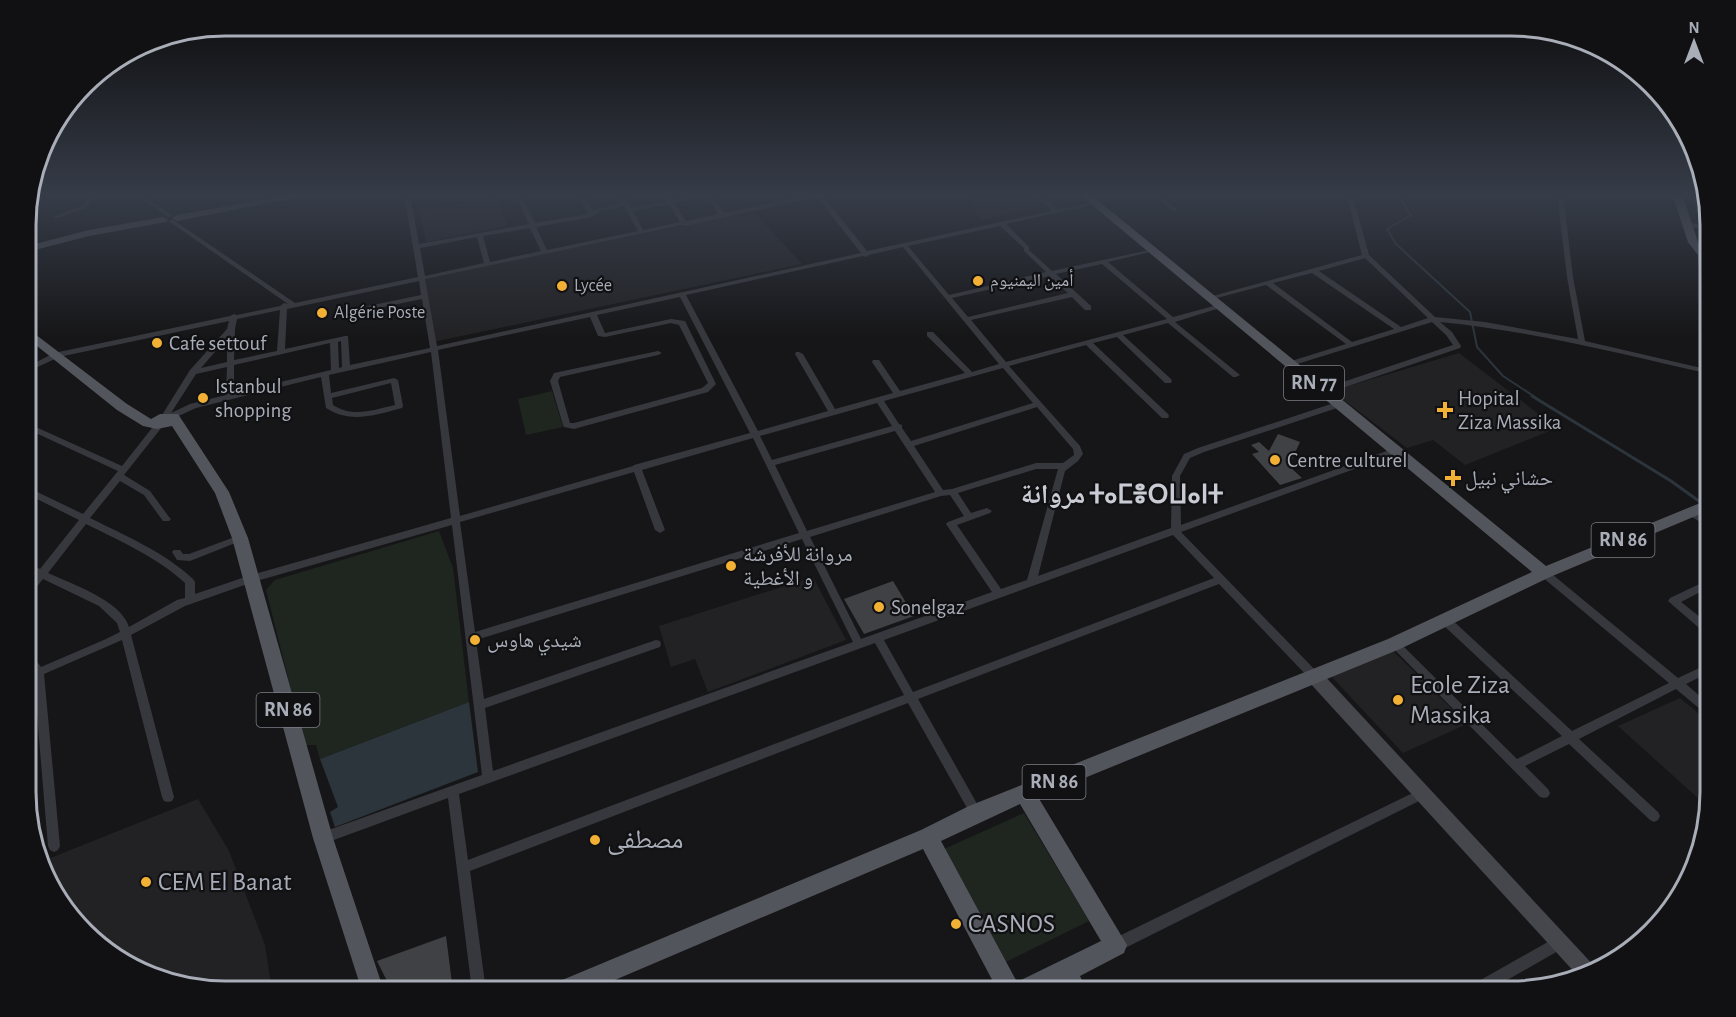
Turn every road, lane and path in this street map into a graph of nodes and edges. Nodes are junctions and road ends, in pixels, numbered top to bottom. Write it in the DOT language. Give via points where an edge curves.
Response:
graph roads {
  1 [pos="56,241"];
  2 [pos="202,241"];
  3 [pos="417,241"];
  4 [pos="443,241"];
  5 [pos="481,241"];
  6 [pos="540,241"];
  7 [pos="596,241"];
  8 [pos="856,241"];
  9 [pos="925,241"];
  10 [pos="1020,241"];
  11 [pos="1141,241"];
  12 [pos="1362,241"];
  13 [pos="1566,241"];
  14 [pos="418,246"];
  15 [pos="905,246"];
  16 [pos="36,247"];
  17 [pos="1152,250"];
  18 [pos="544,251"];
  19 [pos="866,255"];
  20 [pos="1366,256"];
  21 [pos="1103,261"];
  22 [pos="488,263"];
  23 [pos="1313,270"];
  24 [pos="1052,273"];
  25 [pos="424,277"];
  26 [pos="1269,284"];
  27 [pos="682,294"];
  28 [pos="1074,294"];
  29 [pos="426,296"];
  30 [pos="948,297"];
  31 [pos="1216,302"];
  32 [pos="288,304"];
  33 [pos="1089,308"];
  34 [pos="354,311"];
  35 [pos="593,314"];
  36 [pos="234,316"];
  37 [pos="967,319"];
  38 [pos="1434,319"];
  39 [pos="1171,320"];
  40 [pos="231,329"];
  41 [pos="1400,330"];
  42 [pos="930,334"];
  43 [pos="1119,335"];
  44 [pos="36,339"];
  45 [pos="334,341"];
  46 [pos="1582,342"];
  47 [pos="1088,343"];
  48 [pos="1351,345"];
  49 [pos="434,350"];
  50 [pos="658,353"];
  51 [pos="280,354"];
  52 [pos="799,354"];
  53 [pos="57,355"];
  54 [pos="876,362"];
  55 [pos="230,364"];
  56 [pos="1291,364"];
  57 [pos="36,365"];
  58 [pos="1004,365"];
  59 [pos="346,369"];
  60 [pos="1700,370"];
  61 [pos="335,371"];
  62 [pos="193,372"];
  63 [pos="325,374"];
  64 [pos="971,375"];
  65 [pos="1236,375"];
  66 [pos="1168,381"];
  67 [pos="1325,391"];
  68 [pos="897,394"];
  69 [pos="328,396"];
  70 [pos="230,398"];
  71 [pos="879,400"];
  72 [pos="1040,404"];
  73 [pos="1340,404"];
  74 [pos="833,412"];
  75 [pos="1165,416"];
  76 [pos="164,420"];
  77 [pos="898,427"];
  78 [pos="38,431"];
  79 [pos="755,434"];
  80 [pos="911,444"];
  81 [pos="1398,450"];
  82 [pos="769,464"];
  83 [pos="1064,466"];
  84 [pos="637,467"];
  85 [pos="120,473"];
  86 [pos="952,492"];
  87 [pos="941,493"];
  88 [pos="36,495"];
  89 [pos="1700,508"];
  90 [pos="987,511"];
  91 [pos="969,517"];
  92 [pos="166,519"];
  93 [pos="454,519"];
  94 [pos="83,520"];
  95 [pos="660,531"];
  96 [pos="1176,532"];
  97 [pos="804,537"];
  98 [pos="240,538"];
  99 [pos="177,552"];
  100 [pos="36,572"];
  101 [pos="1544,573"];
  102 [pos="41,574"];
  103 [pos="251,579"];
  104 [pos="1221,579"];
  105 [pos="36,580"];
  106 [pos="1032,581"];
  107 [pos="1700,588"];
  108 [pos="998,593"];
  109 [pos="190,600"];
  110 [pos="1445,620"];
  111 [pos="1700,623"];
  112 [pos="126,634"];
  113 [pos="877,637"];
  114 [pos="470,638"];
  115 [pos="858,643"];
  116 [pos="656,644"];
  117 [pos="1394,644"];
  118 [pos="36,668"];
  119 [pos="39,672"];
  120 [pos="36,673"];
  121 [pos="1700,673"];
  122 [pos="1315,676"];
  123 [pos="1678,685"];
  124 [pos="913,698"];
  125 [pos="1700,703"];
  126 [pos="480,705"];
  127 [pos="1569,737"];
  128 [pos="1516,765"];
  129 [pos="488,776"];
  130 [pos="453,790"];
  131 [pos="1423,793"];
  132 [pos="1544,793"];
  133 [pos="1025,794"];
  134 [pos="168,796"];
  135 [pos="976,813"];
  136 [pos="1654,816"];
  137 [pos="928,837"];
  138 [pos="323,838"];
  139 [pos="54,846"];
  140 [pos="463,868"];
  141 [pos="1560,942"];
  142 [pos="1116,945"];
  143 [pos="1583,967"];
  144 [pos="369,981"];
  145 [pos="478,981"];
  146 [pos="587,981"];
  147 [pos="1005,981"];
  148 [pos="1071,981"];
  149 [pos="1492,981"];
  1 -- 16 [label="main road"];
  2 -- 32 [label="street"];
  3 -- 14 [label="street"];
  4 -- 14 [label="street"];
  5 -- 22 [label="street"];
  6 -- 18 [label="street"];
  7 -- 18 [label="street"];
  8 -- 19 [label="street"];
  9 -- 15 [label="street"];
  10 -- 24 [label="street"];
  11 -- 17 [label="main road, RN 77"];
  12 -- 20 [label="street"];
  13 -- 46 [label="street"];
  14 -- 25 [label="street"];
  15 -- 19 [label="street"];
  15 -- 30 [label="street"];
  17 -- 21 [label="street"];
  17 -- 31 [label="main road, RN 77"];
  18 -- 22 [label="street"];
  19 -- 27 [label="street"];
  20 -- 23 [label="street"];
  20 -- 38 [label="street"];
  21 -- 24 [label="street"];
  21 -- 39 [label="street"];
  22 -- 25 [label="street"];
  23 -- 26 [label="street"];
  23 -- 41 [label="street"];
  24 -- 28 [label="street"];
  24 -- 30 [label="street"];
  25 -- 29 [label="street"];
  25 -- 32 [label="street"];
  26 -- 31 [label="street"];
  26 -- 48 [label="street"];
  27 -- 35 [label="street"];
  27 -- 79 [label="street"];
  28 -- 33 [label="street"];
  28 -- 37 [label="street"];
  29 -- 34 [label="street"];
  29 -- 49 [label="street"];
  30 -- 37 [label="street"];
  31 -- 39 [label="street"];
  31 -- 56 [label="main road, RN 77"];
  32 -- 36 [label="street"];
  32 -- 51 [label="street"];
  35 -- 49 [label="street"];
  35 -- 50 [label="street" via="605,335 671,321 682,323 712,384 705,390 577,426 567,425 554,381 557,375"];
  36 -- 40 [label="street"];
  36 -- 53 [label="street"];
  37 -- 58 [label="street"];
  38 -- 41 [label="street"];
  38 -- 46 [label="street"];
  38 -- 67 [label="street" via="1457,346"];
  39 -- 43 [label="street"];
  39 -- 65 [label="street"];
  40 -- 55 [label="street"];
  40 -- 62 [label="street"];
  41 -- 48 [label="street"];
  42 -- 64 [label="street"];
  43 -- 47 [label="street"];
  43 -- 66 [label="street"];
  44 -- 53 [label="main road, RN 86"];
  45 -- 51 [label="street"];
  45 -- 59 [label="street" via="345,338"];
  45 -- 61 [label="street"];
  46 -- 60 [label="street"];
  47 -- 58 [label="street"];
  47 -- 75 [label="street"];
  48 -- 56 [label="street"];
  49 -- 59 [label="street"];
  49 -- 93 [label="street"];
  51 -- 55 [label="street"];
  52 -- 74 [label="street"];
  53 -- 57 [label="street"];
  53 -- 76 [label="main road, RN 86" via="135,415"];
  54 -- 68 [label="street"];
  55 -- 62 [label="street"];
  55 -- 70 [label="street"];
  56 -- 67 [label="main road, RN 77"];
  58 -- 64 [label="street"];
  58 -- 72 [label="street"];
  59 -- 61 [label="street"];
  61 -- 63 [label="street"];
  62 -- 76 [label="street"];
  63 -- 69 [label="street"];
  63 -- 70 [label="street"];
  64 -- 68 [label="street"];
  67 -- 73 [label="main road, RN 77"];
  68 -- 71 [label="street"];
  69 -- 69 [label="street" via="328,406 350,417 399,406 394,380"];
  70 -- 76 [label="street" via="189,408"];
  71 -- 74 [label="street"];
  71 -- 77 [label="street"];
  72 -- 80 [label="street"];
  72 -- 83 [label="street" via="1077,448 1075,460"];
  73 -- 81 [label="main road, RN 77"];
  73 -- 96 [label="street" via="1187,456 1176,476"];
  74 -- 79 [label="street"];
  76 -- 85 [label="street"];
  76 -- 98 [label="main road, RN 86" via="185,437 222,492"];
  77 -- 80 [label="street"];
  77 -- 82 [label="street"];
  78 -- 85 [label="street"];
  79 -- 82 [label="street"];
  79 -- 84 [label="street"];
  80 -- 87 [label="street"];
  81 -- 96 [label="street"];
  81 -- 101 [label="main road, RN 77"];
  82 -- 97 [label="street"];
  83 -- 86 [label="street" via="1036,466"];
  83 -- 106 [label="street"];
  84 -- 93 [label="street"];
  84 -- 95 [label="street"];
  85 -- 92 [label="street" via="147,493"];
  85 -- 94 [label="street"];
  86 -- 87 [label="street"];
  86 -- 91 [label="street"];
  87 -- 97 [label="street"];
  88 -- 94 [label="street"];
  89 -- 101 [label="main road, RN 86"];
  90 -- 91 [label="street"];
  91 -- 108 [label="street" via="951,524"];
  93 -- 103 [label="street"];
  93 -- 114 [label="street"];
  94 -- 102 [label="street"];
  94 -- 109 [label="street" via="176,569 189,582"];
  96 -- 104 [label="street"];
  96 -- 106 [label="street"];
  97 -- 114 [label="street"];
  97 -- 115 [label="street"];
  98 -- 99 [label="street" via="190,557 180,558"];
  98 -- 103 [label="main road, RN 86"];
  100 -- 102 [label="street"];
  101 -- 110 [label="main road, RN 86"];
  101 -- 123 [label="street"];
  102 -- 105 [label="street"];
  102 -- 112 [label="street" via="103,603 122,621"];
  103 -- 109 [label="street"];
  103 -- 138 [label="main road, RN 86"];
  104 -- 122 [label="street"];
  104 -- 124 [label="street"];
  106 -- 108 [label="street"];
  107 -- 111 [label="street" via="1673,601"];
  108 -- 113 [label="street"];
  109 -- 112 [label="street"];
  110 -- 117 [label="main road, RN 86"];
  110 -- 127 [label="street"];
  112 -- 119 [label="street"];
  112 -- 134 [label="street"];
  113 -- 115 [label="street"];
  113 -- 124 [label="street"];
  114 -- 126 [label="street"];
  115 -- 129 [label="street"];
  116 -- 126 [label="street"];
  117 -- 122 [label="main road, RN 86"];
  117 -- 128 [label="street"];
  118 -- 119 [label="street"];
  119 -- 120 [label="street"];
  119 -- 139 [label="street"];
  121 -- 123 [label="street"];
  122 -- 131 [label="main road"];
  122 -- 133 [label="main road, RN 86"];
  123 -- 125 [label="street"];
  123 -- 127 [label="street"];
  124 -- 135 [label="street"];
  124 -- 140 [label="street"];
  126 -- 129 [label="street"];
  127 -- 128 [label="street"];
  127 -- 136 [label="street"];
  128 -- 132 [label="street"];
  129 -- 130 [label="street"];
  130 -- 138 [label="street"];
  130 -- 140 [label="street"];
  131 -- 141 [label="main road"];
  131 -- 142 [label="street"];
  133 -- 135 [label="main road, RN 86"];
  133 -- 142 [label="main road"];
  135 -- 137 [label="main road, RN 86"];
  137 -- 146 [label="main road, RN 86"];
  137 -- 147 [label="main road"];
  138 -- 144 [label="main road, RN 86"];
  140 -- 145 [label="street"];
  141 -- 143 [label="main road"];
  141 -- 149 [label="street"];
  142 -- 148 [label="main road"];
}
